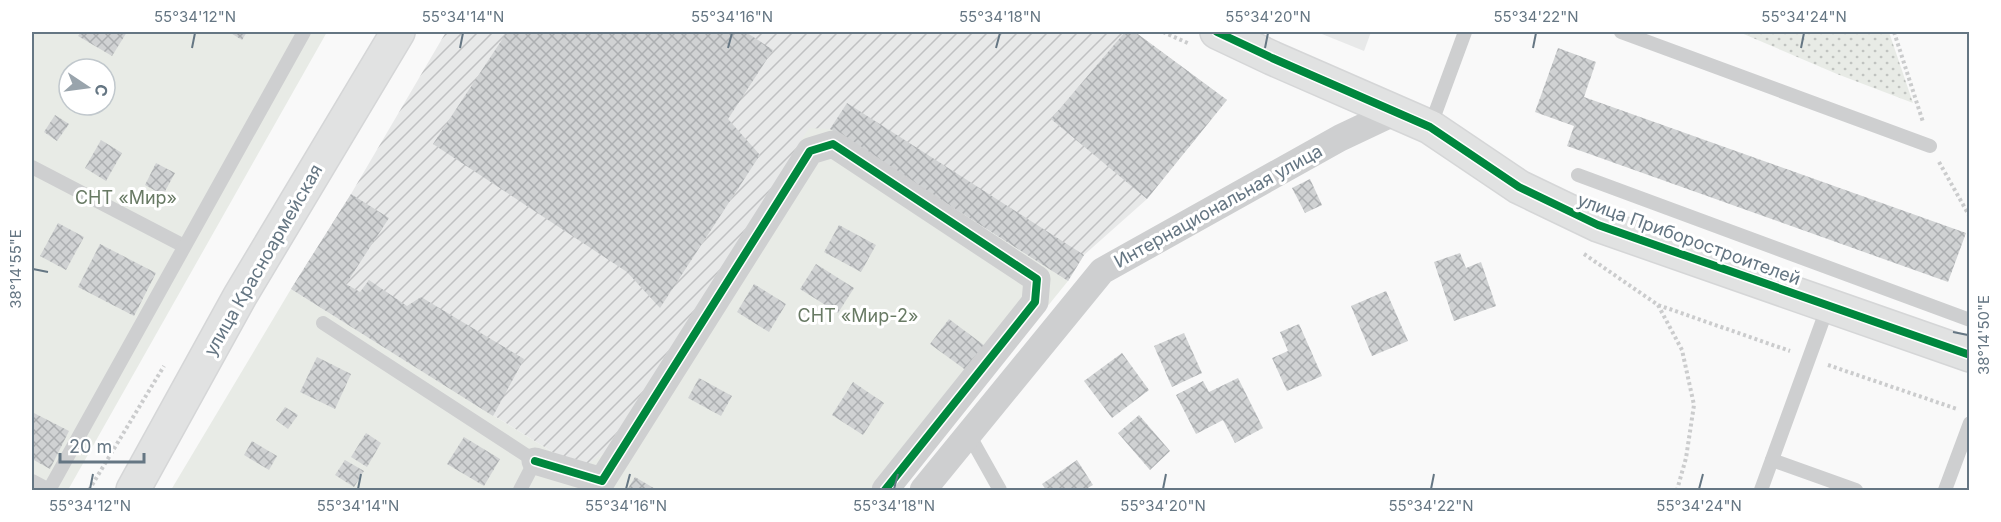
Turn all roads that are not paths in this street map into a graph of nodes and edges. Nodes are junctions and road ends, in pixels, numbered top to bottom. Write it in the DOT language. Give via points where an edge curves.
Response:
graph roads {
  1 [pos="304,32"];
  2 [pos="398,32"];
  3 [pos="1217,32"];
  4 [pos="1465,32"];
  5 [pos="1621,32"];
  6 [pos="1650,36"];
  7 [pos="1395,112"];
  8 [pos="1430,128"];
  9 [pos="1930,146"];
  10 [pos="32,167"];
  11 [pos="1578,175"];
  12 [pos="184,246"];
  13 [pos="1828,306"];
  14 [pos="1970,320"];
  15 [pos="323,323"];
  16 [pos="1969,350"];
  17 [pos="1970,423"];
  18 [pos="968,433"];
  19 [pos="1772,460"];
  20 [pos="535,461"];
  21 [pos="32,481"];
  22 [pos="49,490"];
  23 [pos="133,490"];
  24 [pos="520,490"];
  25 [pos="885,490"];
  26 [pos="923,490"];
  27 [pos="1000,490"];
  28 [pos="1761,490"];
  29 [pos="1856,490"];
  30 [pos="1945,490"];
  1 -- 12 [label="lane"];
  2 -- 23 [label="street, улица Красноармейская" via="240,296"];
  3 -- 7 [label="street, улица Приборостроителей"];
  4 -- 8 [label="lane"];
  5 -- 6 [label="lane"];
  6 -- 9 [label="lane"];
  7 -- 8 [label="street, улица Приборостроителей"];
  7 -- 18 [label="street, Интернациональная улица" via="1340,138 1102,271"];
  8 -- 13 [label="street, улица Приборостроителей" via="1519,187 1598,225"];
  10 -- 12 [label="lane"];
  11 -- 14 [label="lane"];
  12 -- 22 [label="lane"];
  13 -- 16 [label="street, улица Приборостроителей"];
  13 -- 19 [label="lane"];
  15 -- 20 [label="lane"];
  17 -- 30 [label="lane"];
  18 -- 26 [label="street, Интернациональная улица"];
  18 -- 27 [label="lane"];
  19 -- 28 [label="lane"];
  19 -- 29 [label="lane"];
  20 -- 24 [label="lane"];
  20 -- 25 [label="street" via="602,481 810,151 833,144 1037,279 1035,302"];
  21 -- 22 [label="lane"];
}
